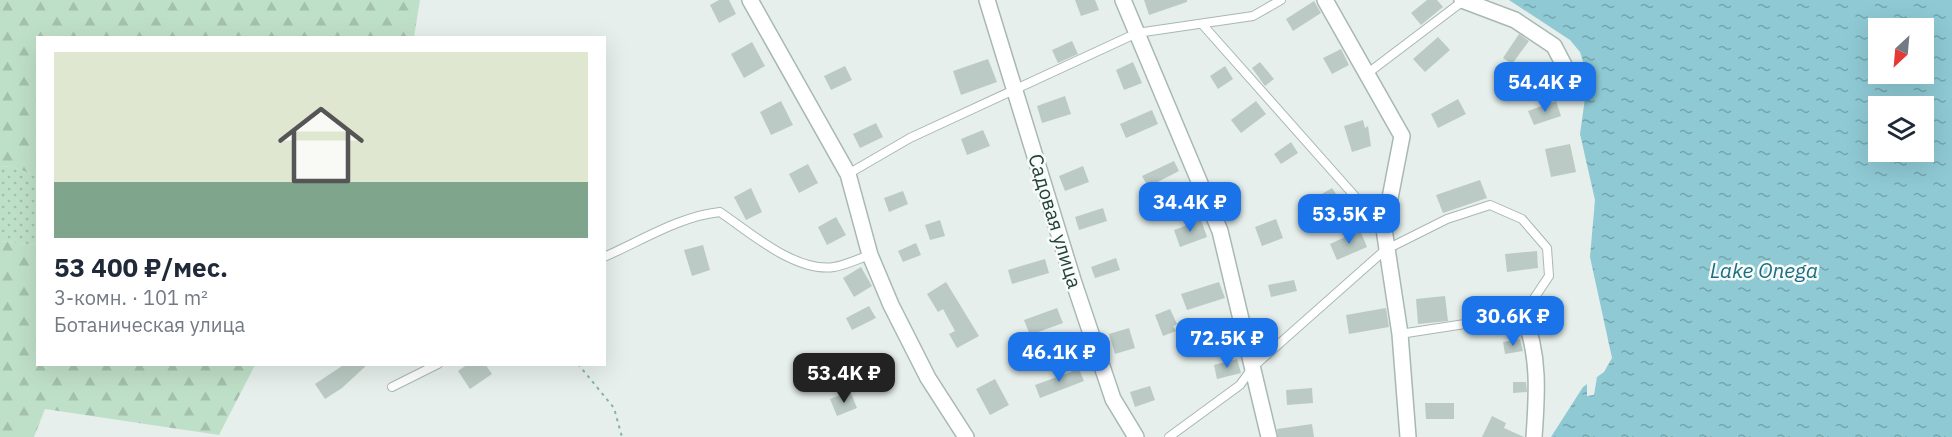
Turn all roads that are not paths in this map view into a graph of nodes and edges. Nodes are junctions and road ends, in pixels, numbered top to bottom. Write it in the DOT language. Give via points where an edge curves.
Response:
graph roads {
  1 [pos="750,0"];
  2 [pos="987,0"];
  3 [pos="1123,0"];
  4 [pos="1281,0"];
  5 [pos="1325,0"];
  6 [pos="1463,1"];
  7 [pos="1202,24"];
  8 [pos="1137,33"];
  9 [pos="1368,73"];
  10 [pos="1577,90"];
  11 [pos="1014,92"];
  12 [pos="848,174"];
  13 [pos="1384,229"];
  14 [pos="1385,250"];
  15 [pos="870,255"];
  16 [pos="606,256"];
  17 [pos="1523,315"];
  18 [pos="1400,334"];
  19 [pos="434,366"];
  20 [pos="1253,368"];
  21 [pos="392,387"];
  22 [pos="966,437"];
  23 [pos="1136,437"];
  24 [pos="1169,437"];
  25 [pos="1269,437"];
  26 [pos="1408,437"];
  27 [pos="1534,437"];
  1 -- 12 [label="street"];
  2 -- 11 [label="street, Садовая улица"];
  3 -- 8 [label="street"];
  4 -- 7 [label="lane" via="1252,16"];
  5 -- 9 [label="street"];
  6 -- 9 [label="lane"];
  6 -- 10 [label="street" via="1515,20 1554,46"];
  7 -- 8 [label="lane"];
  7 -- 13 [label="lane"];
  8 -- 11 [label="lane"];
  8 -- 20 [label="street" via="1221,231"];
  9 -- 13 [label="street" via="1402,136"];
  11 -- 12 [label="lane" via="910,138"];
  11 -- 23 [label="street, Садовая улица" via="1113,399"];
  12 -- 15 [label="street"];
  13 -- 14 [label="street"];
  14 -- 17 [label="lane" via="1447,219 1490,205 1522,219 1547,248 1549,276"];
  14 -- 18 [label="street"];
  14 -- 20 [label="lane"];
  15 -- 16 [label="lane" via="832,267 801,262 766,246 720,212 680,223"];
  15 -- 22 [label="street" via="928,378"];
  17 -- 18 [label="lane"];
  17 -- 27 [label="street" via="1531,334 1537,392"];
  18 -- 26 [label="street"];
  19 -- 21 [label="lane"];
  20 -- 24 [label="lane" via="1240,385"];
  20 -- 25 [label="street"];
}
